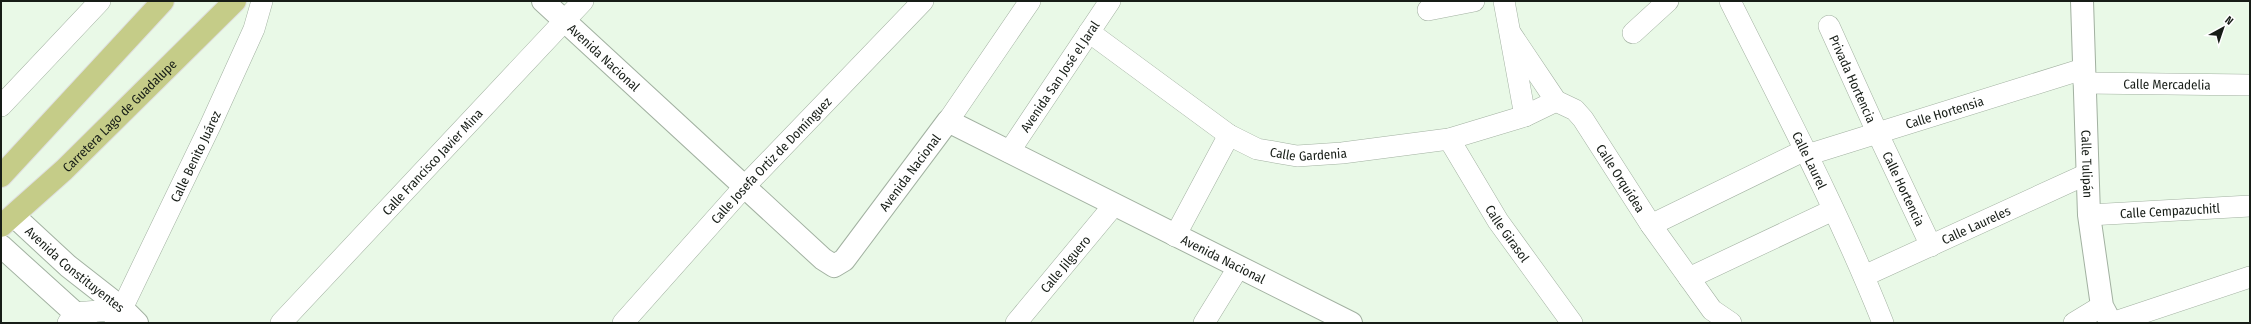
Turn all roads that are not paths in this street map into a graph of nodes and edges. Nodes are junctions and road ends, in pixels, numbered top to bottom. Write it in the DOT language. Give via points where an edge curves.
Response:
graph roads {
  1 [pos="100,1"];
  2 [pos="163,1"];
  3 [pos="235,1"];
  4 [pos="262,1"];
  5 [pos="543,1"];
  6 [pos="583,1"];
  7 [pos="923,1"];
  8 [pos="1030,1"];
  9 [pos="1110,1"];
  10 [pos="1474,1"];
  11 [pos="1504,1"];
  12 [pos="1668,1"];
  13 [pos="1730,1"];
  14 [pos="2082,1"];
  15 [pos="1428,10"];
  16 [pos="564,20"];
  17 [pos="1830,26"];
  18 [pos="1089,32"];
  19 [pos="1633,33"];
  20 [pos="1511,34"];
  21 [pos="2083,76"];
  22 [pos="2250,85"];
  23 [pos="1556,101"];
  24 [pos="1,106"];
  25 [pos="1525,116"];
  26 [pos="948,121"];
  27 [pos="1877,132"];
  28 [pos="1228,135"];
  29 [pos="1449,139"];
  30 [pos="1009,152"];
  31 [pos="1806,153"];
  32 [pos="2087,174"];
  33 [pos="1,176"];
  34 [pos="744,187"];
  35 [pos="1114,205"];
  36 [pos="2250,206"];
  37 [pos="1833,210"];
  38 [pos="2089,215"];
  39 [pos="8,221"];
  40 [pos="1651,225"];
  41 [pos="1175,236"];
  42 [pos="1,246"];
  43 [pos="1931,246"];
  44 [pos="1238,268"];
  45 [pos="1864,276"];
  46 [pos="2250,277"];
  47 [pos="1689,278"];
  48 [pos="1706,316"];
  49 [pos="2108,317"];
  50 [pos="125,318"];
  51 [pos="77,320"];
  52 [pos="281,323"];
  53 [pos="623,323"];
  54 [pos="1016,323"];
  55 [pos="1204,323"];
  56 [pos="1351,323"];
  57 [pos="1572,323"];
  58 [pos="1731,323"];
  59 [pos="1883,323"];
  60 [pos="2074,323"];
  1 -- 24 [label="street"];
  2 -- 33 [label="main road"];
  3 -- 39 [label="main road, Carretera Lago de Guadalupe" via="64,170"];
  4 -- 50 [label="street, Calle Benito Juárez" via="254,29"];
  5 -- 16 [label="street, Avenida Nacional"];
  6 -- 16 [label="street, Calle Francisco Javier Mina"];
  7 -- 34 [label="street, Calle Josefa Ortiz de Domínguez"];
  8 -- 26 [label="street"];
  9 -- 18 [label="street, Avenida San José el Jaral"];
  10 -- 15 [label="street"];
  11 -- 20 [label="street"];
  12 -- 19 [label="street"];
  13 -- 31 [label="street, Calle Laurel"];
  14 -- 21 [label="street, Calle Tulipán"];
  16 -- 34 [label="street, Avenida Nacional"];
  16 -- 52 [label="street, Calle Francisco Javier Mina"];
  17 -- 27 [label="street, Privada Hortencia"];
  18 -- 28 [label="street, Calle Gardenia"];
  18 -- 30 [label="street, Avenida San José el Jaral"];
  20 -- 23 [label="street"];
  20 -- 25 [label="street"];
  21 -- 22 [label="street, Calle Mercadelia"];
  21 -- 27 [label="street, Calle Hortensia"];
  21 -- 32 [label="street, Calle Tulipán"];
  23 -- 25 [label="street, Calle Gardenia"];
  23 -- 40 [label="street, Calle Orquídea" via="1575,110 1583,119"];
  25 -- 29 [label="street, Calle Gardenia"];
  26 -- 30 [label="street, Avenida Nacional"];
  26 -- 34 [label="street, Avenida Nacional" via="844,260 834,266 823,260"];
  27 -- 31 [label="street, Calle Hortensia"];
  27 -- 43 [label="street, Calle Hortencia"];
  28 -- 29 [label="street, Calle Gardenia" via="1257,149 1297,156 1342,153"];
  28 -- 41 [label="street"];
  29 -- 57 [label="street, Calle Girasol" via="1498,220"];
  30 -- 35 [label="street, Avenida Nacional"];
  31 -- 37 [label="street, Calle Laurel"];
  31 -- 40 [label="street, Calle Hortensia"];
  32 -- 38 [label="street, Calle Tulipán"];
  32 -- 43 [label="street, Calle Laureles"];
  34 -- 53 [label="street, Calle Josefa Ortiz de Domínguez"];
  35 -- 41 [label="street, Avenida Nacional"];
  35 -- 54 [label="street, Calle Jilguero"];
  36 -- 38 [label="street, Calle Cempazuchitl"];
  37 -- 45 [label="street, Calle Laurel"];
  37 -- 47 [label="street"];
  38 -- 49 [label="street, Calle Tulipán"];
  39 -- 50 [label="street, Avenida Constituyentes" via="68,266"];
  40 -- 47 [label="street, Calle Orquídea"];
  41 -- 44 [label="street, Avenida Nacional"];
  42 -- 51 [label="street"];
  43 -- 45 [label="street, Calle Laureles"];
  44 -- 55 [label="street"];
  44 -- 56 [label="street, Avenida Nacional"];
  45 -- 59 [label="street, Calle Laurel"];
  46 -- 49 [label="street"];
  47 -- 48 [label="street, Calle Orquídea"];
  48 -- 58 [label="street, Calle Orquídea"];
  49 -- 60 [label="street"];
  50 -- 51 [label="street"];
}
